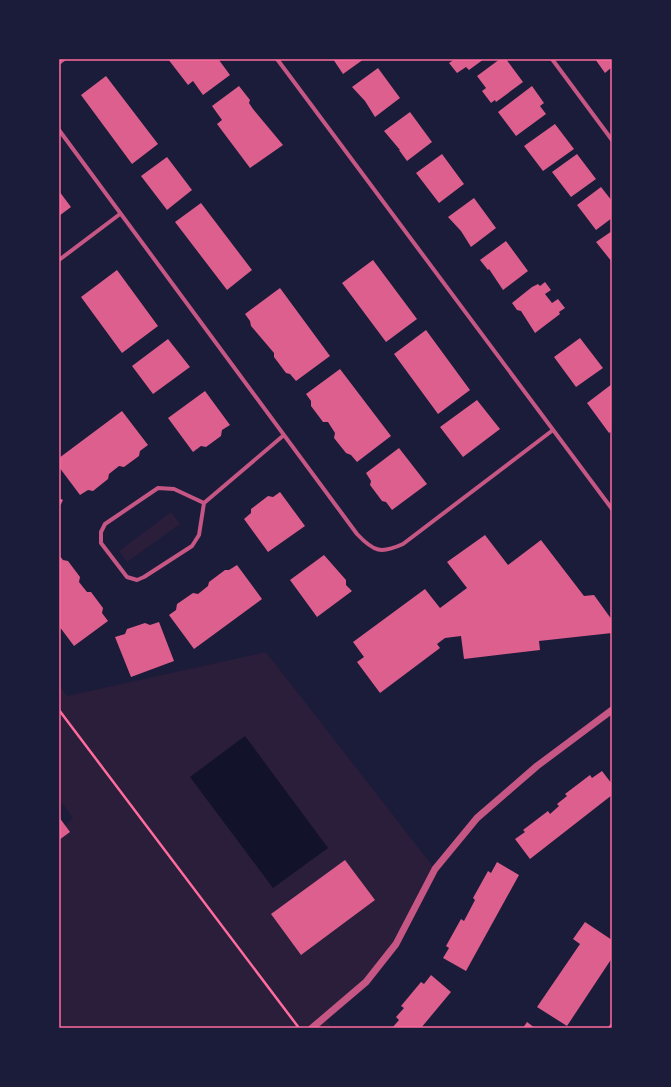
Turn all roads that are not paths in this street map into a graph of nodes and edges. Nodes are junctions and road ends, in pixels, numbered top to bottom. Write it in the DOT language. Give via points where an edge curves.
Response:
graph roads {
  1 [pos="64,59"];
  2 [pos="277,59"];
  3 [pos="552,59"];
  4 [pos="59,63"];
  5 [pos="59,130"];
  6 [pos="612,140"];
  7 [pos="120,214"];
  8 [pos="59,260"];
  9 [pos="553,430"];
  10 [pos="284,435"];
  11 [pos="204,503"];
  12 [pos="612,509"];
  13 [pos="612,710"];
  14 [pos="612,1026"];
  15 [pos="312,1028"];
  16 [pos="610,1028"];
  1 -- 4 [label="street"];
  2 -- 9 [label="street"];
  3 -- 6 [label="street"];
  5 -- 7 [label="street"];
  7 -- 8 [label="street"];
  7 -- 10 [label="street"];
  9 -- 10 [label="street" via="403,544 387,551 368,546 356,534"];
  9 -- 12 [label="street"];
  10 -- 11 [label="street"];
  11 -- 11 [label="street" via="174,489 158,488 105,524 101,532 101,542 127,577 138,580 192,546 199,535"];
  13 -- 15 [label="street" via="537,766 477,818 434,869 392,949 366,982"];
  14 -- 16 [label="street"];
}
